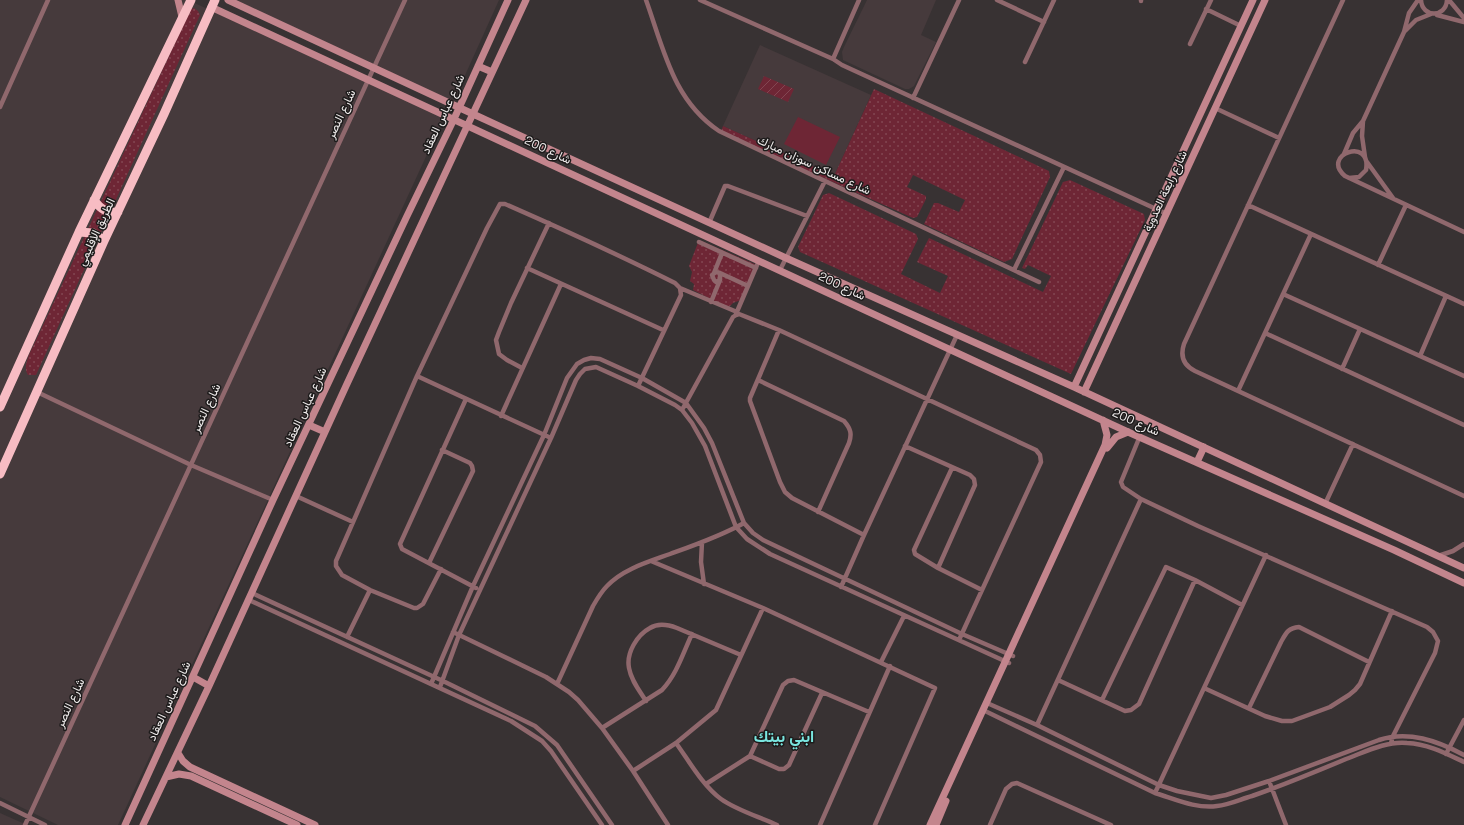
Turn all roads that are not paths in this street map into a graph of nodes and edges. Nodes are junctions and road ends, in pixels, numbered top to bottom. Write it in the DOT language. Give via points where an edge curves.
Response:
graph roads {
  1 [pos="48,0"];
  2 [pos="178,0"];
  3 [pos="191,0"];
  4 [pos="228,0"];
  5 [pos="405,0"];
  6 [pos="508,0"];
  7 [pos="526,0"];
  8 [pos="646,0"];
  9 [pos="700,0"];
  10 [pos="859,0"];
  11 [pos="959,0"];
  12 [pos="997,0"];
  13 [pos="1054,0"];
  14 [pos="1211,0"];
  15 [pos="1253,0"];
  16 [pos="1265,0"];
  17 [pos="1343,0"];
  18 [pos="1418,0"];
  19 [pos="1421,0"];
  20 [pos="1448,0"];
  21 [pos="213,4"];
  22 [pos="1206,9"];
  23 [pos="1433,14"];
  24 [pos="182,17"];
  25 [pos="1464,18"];
  26 [pos="1044,22"];
  27 [pos="1464,22"];
  28 [pos="1241,26"];
  29 [pos="1404,32"];
  30 [pos="1190,44"];
  31 [pos="833,59"];
  32 [pos="1025,62"];
  33 [pos="478,66"];
  34 [pos="373,68"];
  35 [pos="492,72"];
  36 [pos="368,80"];
  37 [pos="913,98"];
  38 [pos="0,107"];
  39 [pos="459,108"];
  40 [pos="1215,108"];
  41 [pos="473,114"];
  42 [pos="454,119"];
  43 [pos="1363,121"];
  44 [pos="468,126"];
  45 [pos="1279,138"];
  46 [pos="1344,154"];
  47 [pos="1365,159"];
  48 [pos="1064,167"];
  49 [pos="1349,178"];
  50 [pos="825,181"];
  51 [pos="1394,199"];
  52 [pos="94,200"];
  53 [pos="1406,205"];
  54 [pos="1248,206"];
  55 [pos="1156,209"];
  56 [pos="118,212"];
  57 [pos="1166,214"];
  58 [pos="807,216"];
  59 [pos="710,222"];
  60 [pos="549,223"];
  61 [pos="79,232"];
  62 [pos="1464,232"];
  63 [pos="1311,234"];
  64 [pos="104,241"];
  65 [pos="699,242"];
  66 [pos="722,253"];
  67 [pos="786,258"];
  68 [pos="759,260"];
  69 [pos="1378,265"];
  70 [pos="528,268"];
  71 [pos="756,268"];
  72 [pos="780,270"];
  73 [pos="1014,270"];
  74 [pos="720,272"];
  75 [pos="714,273"];
  76 [pos="720,280"];
  77 [pos="1039,282"];
  78 [pos="561,284"];
  79 [pos="748,286"];
  80 [pos="680,288"];
  81 [pos="1283,294"];
  82 [pos="1446,296"];
  83 [pos="711,302"];
  84 [pos="1464,304"];
  85 [pos="736,313"];
  86 [pos="1360,329"];
  87 [pos="663,330"];
  88 [pos="779,330"];
  89 [pos="1265,333"];
  90 [pos="957,335"];
  91 [pos="951,349"];
  92 [pos="1420,356"];
  93 [pos="1084,365"];
  94 [pos="522,368"];
  95 [pos="1342,368"];
  96 [pos="1095,369"];
  97 [pos="417,376"];
  98 [pos="1464,376"];
  99 [pos="642,378"];
  100 [pos="758,380"];
  101 [pos="638,386"];
  102 [pos="1074,387"];
  103 [pos="1238,391"];
  104 [pos="37,392"];
  105 [pos="1084,392"];
  106 [pos="466,399"];
  107 [pos="927,399"];
  108 [pos="686,403"];
  109 [pos="0,407"];
  110 [pos="682,410"];
  111 [pos="501,416"];
  112 [pos="1103,420"];
  113 [pos="309,425"];
  114 [pos="1464,425"];
  115 [pos="325,432"];
  116 [pos="1128,432"];
  117 [pos="544,435"];
  118 [pos="1140,436"];
  119 [pos="551,438"];
  120 [pos="1353,444"];
  121 [pos="905,446"];
  122 [pos="1204,447"];
  123 [pos="442,450"];
  124 [pos="1197,462"];
  125 [pos="191,464"];
  126 [pos="952,468"];
  127 [pos="0,474"];
  128 [pos="296,496"];
  129 [pos="1464,496"];
  130 [pos="1141,499"];
  131 [pos="273,500"];
  132 [pos="1325,504"];
  133 [pos="818,512"];
  134 [pos="353,522"];
  135 [pos="744,523"];
  136 [pos="736,527"];
  137 [pos="864,535"];
  138 [pos="1399,538"];
  139 [pos="702,542"];
  140 [pos="1464,544"];
  141 [pos="1394,550"];
  142 [pos="1266,555"];
  143 [pos="1438,556"];
  144 [pos="651,561"];
  145 [pos="429,563"];
  146 [pos="938,568"];
  147 [pos="1464,568"];
  148 [pos="441,569"];
  149 [pos="846,579"];
  150 [pos="1195,580"];
  151 [pos="1464,583"];
  152 [pos="704,584"];
  153 [pos="473,586"];
  154 [pos="841,587"];
  155 [pos="370,590"];
  156 [pos="480,590"];
  157 [pos="982,590"];
  158 [pos="250,597"];
  159 [pos="1242,605"];
  160 [pos="763,608"];
  161 [pos="1392,611"];
  162 [pos="904,616"];
  163 [pos="453,632"];
  164 [pos="692,634"];
  165 [pos="962,634"];
  166 [pos="459,635"];
  167 [pos="347,637"];
  168 [pos="959,640"];
  169 [pos="742,654"];
  170 [pos="1010,655"];
  171 [pos="881,662"];
  172 [pos="1369,662"];
  173 [pos="1007,663"];
  174 [pos="890,666"];
  175 [pos="193,677"];
  176 [pos="433,677"];
  177 [pos="1058,680"];
  178 [pos="442,681"];
  179 [pos="431,684"];
  180 [pos="557,684"];
  181 [pos="209,686"];
  182 [pos="440,687"];
  183 [pos="1204,688"];
  184 [pos="822,693"];
  185 [pos="1102,700"];
  186 [pos="646,701"];
  187 [pos="988,703"];
  188 [pos="1249,708"];
  189 [pos="985,711"];
  190 [pos="869,712"];
  191 [pos="1464,720"];
  192 [pos="1036,725"];
  193 [pos="602,728"];
  194 [pos="1393,736"];
  195 [pos="676,743"];
  196 [pos="1391,743"];
  197 [pos="1449,747"];
  198 [pos="178,753"];
  199 [pos="1446,754"];
  200 [pos="1464,755"];
  201 [pos="750,756"];
  202 [pos="1464,762"];
  203 [pos="190,767"];
  204 [pos="632,771"];
  205 [pos="187,775"];
  206 [pos="166,777"];
  207 [pos="1270,782"];
  208 [pos="706,784"];
  209 [pos="1159,785"];
  210 [pos="1272,789"];
  211 [pos="1155,793"];
  212 [pos="0,803"];
  213 [pos="28,817"];
  214 [pos="605,817"];
  215 [pos="601,823"];
  216 [pos="25,825"];
  217 [pos="45,825"];
  218 [pos="125,825"];
  219 [pos="143,825"];
  220 [pos="297,825"];
  221 [pos="315,825"];
  222 [pos="612,825"];
  223 [pos="668,825"];
  224 [pos="777,825"];
  225 [pos="820,825"];
  226 [pos="875,825"];
  227 [pos="930,825"];
  228 [pos="936,825"];
  229 [pos="990,825"];
  230 [pos="1111,825"];
  231 [pos="1286,825"];
  1 -- 38 [label="street"];
  2 -- 24 [label="street"];
  3 -- 24 [label="highway, الطريق الإقليمي"];
  4 -- 34 [label="street, شارع 200"];
  5 -- 34 [label="street, شارع النصر"];
  6 -- 33 [label="street, شارع عباس العقاد"];
  7 -- 35 [label="street"];
  8 -- 50 [label="street, شارع مساكن سوزان مبارك" via="675,80 696,112 719,131"];
  9 -- 31 [label="street"];
  10 -- 31 [label="street"];
  11 -- 37 [label="street"];
  12 -- 26 [label="street"];
  13 -- 26 [label="street"];
  14 -- 22 [label="street"];
  15 -- 28 [label="street, شارع رابعة العدوية"];
  16 -- 40 [label="street, شارع رابعة العدوية"];
  17 -- 45 [label="street"];
  18 -- 29 [label="street" via="1409,13"];
  19 -- 23 [label="street" via="1428,13"];
  20 -- 23 [label="street" via="1445,8"];
  20 -- 25 [label="street"];
  21 -- 36 [label="street, شارع 200"];
  21 -- 56 [label="highway, الطريق الإقليمي"];
  22 -- 28 [label="street"];
  22 -- 30 [label="street"];
  23 -- 27 [label="street"];
  23 -- 29 [label="street" via="1416,20"];
  24 -- 52 [label="highway, الطريق الإقليمي"];
  26 -- 32 [label="street"];
  28 -- 55 [label="street, شارع رابعة العدوية"];
  29 -- 43 [label="street"];
  31 -- 37 [label="street"];
  33 -- 35 [label="street"];
  33 -- 39 [label="street, شارع عباس العقاد"];
  34 -- 36 [label="street, شارع النصر"];
  34 -- 39 [label="street, شارع 200"];
  35 -- 41 [label="street"];
  36 -- 42 [label="street, شارع 200"];
  36 -- 125 [label="street, شارع النصر"];
  37 -- 48 [label="street"];
  39 -- 41 [label="street, شارع 200"];
  39 -- 42 [label="street, شارع عباس العقاد"];
  40 -- 45 [label="street"];
  40 -- 57 [label="street, شارع رابعة العدوية"];
  41 -- 44 [label="street"];
  41 -- 59 [label="street, شارع 200"];
  42 -- 44 [label="street, شارع 200"];
  42 -- 113 [label="street, شارع عباس العقاد"];
  43 -- 46 [label="street" via="1353,133"];
  43 -- 47 [label="street"];
  44 -- 68 [label="street, شارع 200"];
  44 -- 115 [label="street"];
  45 -- 54 [label="street"];
  46 -- 47 [label="street" via="1353,151 1362,154"];
  46 -- 49 [label="street" via="1338,165 1342,174"];
  47 -- 49 [label="street" via="1363,174 1354,179"];
  47 -- 51 [label="street"];
  48 -- 55 [label="street"];
  48 -- 73 [label="street"];
  49 -- 51 [label="street"];
  50 -- 58 [label="street"];
  50 -- 73 [label="street, شارع مساكن سوزان مبارك"];
  51 -- 53 [label="street"];
  52 -- 56 [label="highway" via="104,211"];
  52 -- 61 [label="highway, الطريق الإقليمي"];
  53 -- 62 [label="street"];
  53 -- 69 [label="street"];
  54 -- 63 [label="street"];
  54 -- 103 [label="street" via="1182,350 1184,363 1189,368"];
  55 -- 57 [label="street"];
  55 -- 93 [label="street, شارع رابعة العدوية"];
  56 -- 64 [label="highway, الطريق الإقليمي"];
  57 -- 96 [label="street, شارع رابعة العدوية"];
  58 -- 59 [label="street" via="726,186"];
  58 -- 67 [label="street"];
  59 -- 67 [label="street, شارع 200"];
  60 -- 70 [label="street"];
  60 -- 80 [label="street" via="632,261"];
  60 -- 97 [label="street" via="504,204 499,205"];
  61 -- 64 [label="highway" via="94,233"];
  61 -- 109 [label="highway, الطريق الإقليمي"];
  63 -- 69 [label="street"];
  63 -- 81 [label="street"];
  64 -- 104 [label="highway, الطريق الإقليمي"];
  65 -- 66 [label="street"];
  66 -- 71 [label="street"];
  66 -- 75 [label="street"];
  67 -- 72 [label="street"];
  67 -- 90 [label="street, شارع 200"];
  68 -- 71 [label="street"];
  68 -- 72 [label="street, شارع 200"];
  69 -- 82 [label="street"];
  70 -- 78 [label="street"];
  70 -- 94 [label="street" via="496,340 499,354"];
  71 -- 79 [label="street"];
  72 -- 91 [label="street, شارع 200"];
  73 -- 77 [label="street, شارع مساكن سوزان مبارك"];
  74 -- 75 [label="street"];
  74 -- 76 [label="street"];
  74 -- 79 [label="street"];
  75 -- 76 [label="street" via="714,280"];
  76 -- 83 [label="street"];
  78 -- 87 [label="street"];
  78 -- 94 [label="street"];
  79 -- 85 [label="street"];
  80 -- 83 [label="street"];
  80 -- 87 [label="street" via="681,295"];
  81 -- 86 [label="street"];
  81 -- 89 [label="street"];
  82 -- 84 [label="street"];
  82 -- 92 [label="street"];
  83 -- 85 [label="street"];
  85 -- 88 [label="street"];
  85 -- 108 [label="street"];
  86 -- 92 [label="street"];
  86 -- 95 [label="street"];
  87 -- 99 [label="street"];
  88 -- 100 [label="street"];
  88 -- 107 [label="street"];
  89 -- 95 [label="street"];
  89 -- 103 [label="street"];
  90 -- 91 [label="street"];
  90 -- 102 [label="street, شارع 200"];
  91 -- 107 [label="street"];
  91 -- 112 [label="street, شارع 200"];
  92 -- 98 [label="street"];
  93 -- 96 [label="street"];
  93 -- 102 [label="street, شارع رابعة العدوية"];
  94 -- 111 [label="street"];
  95 -- 114 [label="street"];
  96 -- 105 [label="street, شارع رابعة العدوية"];
  97 -- 106 [label="street"];
  97 -- 134 [label="street"];
  99 -- 101 [label="street"];
  99 -- 108 [label="street"];
  99 -- 117 [label="street" via="600,359 591,358 577,364 567,378"];
  100 -- 133 [label="street" via="751,393 750,402 780,482 792,498"];
  100 -- 133 [label="street" via="844,421 850,429 849,443"];
  101 -- 110 [label="street"];
  101 -- 119 [label="street" via="596,367 585,369 576,380"];
  102 -- 105 [label="street, شارع 200"];
  103 -- 120 [label="street"];
  104 -- 125 [label="street"];
  104 -- 127 [label="highway, الطريق الإقليمي"];
  105 -- 122 [label="street, شارع 200"];
  106 -- 111 [label="street"];
  106 -- 123 [label="street"];
  107 -- 121 [label="street"];
  107 -- 157 [label="street" via="1036,450 1040,455 1041,462"];
  108 -- 110 [label="street"];
  108 -- 135 [label="street" via="712,443"];
  110 -- 136 [label="street" via="705,446"];
  111 -- 117 [label="street"];
  112 -- 116 [label="street, شارع 200"];
  112 -- 170 [label="street" via="1107,435 1106,445"];
  113 -- 115 [label="street"];
  113 -- 131 [label="street, شارع عباس العقاد"];
  115 -- 128 [label="street"];
  116 -- 118 [label="street, شارع 200"];
  116 -- 170 [label="street" via="1116,437 1108,446"];
  117 -- 119 [label="street"];
  117 -- 153 [label="street"];
  118 -- 124 [label="street, شارع 200"];
  118 -- 130 [label="street" via="1120,482"];
  119 -- 156 [label="street"];
  120 -- 129 [label="street"];
  120 -- 132 [label="street"];
  121 -- 126 [label="street"];
  121 -- 137 [label="street"];
  122 -- 124 [label="street"];
  122 -- 132 [label="street, شارع 200"];
  123 -- 145 [label="street" via="400,544 402,549"];
  123 -- 145 [label="street" via="470,463 473,471"];
  124 -- 141 [label="street, شارع 200"];
  125 -- 131 [label="street"];
  125 -- 213 [label="street, شارع النصر"];
  126 -- 146 [label="street" via="974,479 974,485"];
  126 -- 146 [label="street" via="914,550 915,554"];
  128 -- 134 [label="street"];
  128 -- 158 [label="street"];
  130 -- 142 [label="street"];
  130 -- 177 [label="street"];
  131 -- 175 [label="street, شارع عباس العقاد"];
  132 -- 138 [label="street, شارع 200"];
  133 -- 137 [label="street"];
  134 -- 155 [label="street" via="336,566 342,575"];
  135 -- 136 [label="street"];
  135 -- 149 [label="street" via="753,534 763,540"];
  136 -- 139 [label="street"];
  136 -- 154 [label="street" via="747,539 770,554"];
  137 -- 149 [label="street"];
  138 -- 141 [label="street"];
  138 -- 143 [label="street, شارع 200"];
  139 -- 144 [label="street"];
  139 -- 152 [label="street"];
  140 -- 143 [label="street" via="1453,552"];
  141 -- 151 [label="street, شارع 200"];
  142 -- 159 [label="street"];
  142 -- 161 [label="street"];
  143 -- 147 [label="street, شارع 200"];
  144 -- 152 [label="street"];
  144 -- 180 [label="street" via="618,576 599,596"];
  145 -- 148 [label="street"];
  146 -- 157 [label="street"];
  148 -- 153 [label="street"];
  148 -- 155 [label="street" via="418,608"];
  149 -- 154 [label="street"];
  149 -- 165 [label="street"];
  150 -- 159 [label="street"];
  150 -- 185 [label="street" via="1139,704 1125,712"];
  150 -- 185 [label="street" via="1166,567"];
  152 -- 160 [label="street"];
  153 -- 156 [label="street"];
  153 -- 163 [label="street"];
  154 -- 162 [label="street"];
  155 -- 167 [label="street"];
  156 -- 166 [label="street"];
  157 -- 165 [label="street"];
  158 -- 167 [label="street"];
  158 -- 179 [label="street"];
  158 -- 181 [label="street"];
  159 -- 183 [label="street"];
  160 -- 169 [label="street"];
  160 -- 171 [label="street"];
  161 -- 172 [label="street"];
  161 -- 194 [label="street" via="1427,627 1438,641 1435,653"];
  162 -- 168 [label="street"];
  162 -- 171 [label="street"];
  163 -- 166 [label="street"];
  163 -- 176 [label="street"];
  164 -- 169 [label="street"];
  164 -- 186 [label="street" via="670,681"];
  164 -- 186 [label="street" via="668,625 659,625 650,627 634,644 629,657 629,669 632,680"];
  165 -- 168 [label="street"];
  165 -- 170 [label="street"];
  166 -- 178 [label="street"];
  166 -- 180 [label="street"];
  167 -- 176 [label="street"];
  168 -- 173 [label="street"];
  169 -- 195 [label="street" via="716,710"];
  170 -- 173 [label="street"];
  171 -- 174 [label="street"];
  172 -- 188 [label="street" via="1355,690 1330,707 1282,721"];
  172 -- 188 [label="street" via="1299,627 1292,628 1285,634"];
  173 -- 187 [label="street"];
  174 -- 190 [label="street"];
  174 -- 226 [label="street" via="935,689"];
  175 -- 181 [label="street"];
  175 -- 218 [label="street, شارع عباس العقاد"];
  176 -- 178 [label="street"];
  176 -- 179 [label="street"];
  177 -- 185 [label="street"];
  177 -- 192 [label="street"];
  178 -- 182 [label="street"];
  178 -- 214 [label="street" via="535,726 557,745"];
  179 -- 182 [label="street"];
  180 -- 193 [label="street" via="578,700"];
  181 -- 198 [label="street"];
  182 -- 215 [label="street" via="511,721 542,741 563,766"];
  183 -- 188 [label="street"];
  183 -- 209 [label="street"];
  184 -- 190 [label="street"];
  184 -- 201 [label="street" via="794,680 783,685"];
  184 -- 201 [label="street" via="789,765 779,770"];
  186 -- 193 [label="street"];
  187 -- 189 [label="street"];
  187 -- 192 [label="street"];
  189 -- 211 [label="street"];
  189 -- 227 [label="street"];
  189 -- 228 [label="street"];
  190 -- 225 [label="street"];
  191 -- 197 [label="street"];
  192 -- 209 [label="street"];
  193 -- 204 [label="street"];
  194 -- 196 [label="street"];
  194 -- 197 [label="street" via="1416,736"];
  194 -- 207 [label="street"];
  195 -- 204 [label="street"];
  195 -- 208 [label="street"];
  196 -- 199 [label="street" via="1420,744"];
  196 -- 210 [label="street"];
  197 -- 199 [label="street"];
  197 -- 200 [label="street"];
  198 -- 203 [label="street"];
  198 -- 206 [label="street"];
  199 -- 202 [label="street"];
  201 -- 208 [label="street"];
  203 -- 205 [label="street"];
  203 -- 221 [label="street"];
  204 -- 223 [label="street"];
  205 -- 206 [label="street"];
  205 -- 220 [label="street"];
  206 -- 219 [label="street"];
  207 -- 209 [label="street" via="1211,798"];
  207 -- 210 [label="street"];
  208 -- 224 [label="street" via="728,804"];
  209 -- 211 [label="street"];
  210 -- 211 [label="street" via="1217,806 1185,803"];
  210 -- 231 [label="street"];
  212 -- 213 [label="street"];
  213 -- 216 [label="street, شارع النصر"];
  213 -- 217 [label="street"];
  214 -- 215 [label="street"];
  214 -- 222 [label="street"];
  229 -- 230 [label="street" via="1006,788 1017,783"];
}
